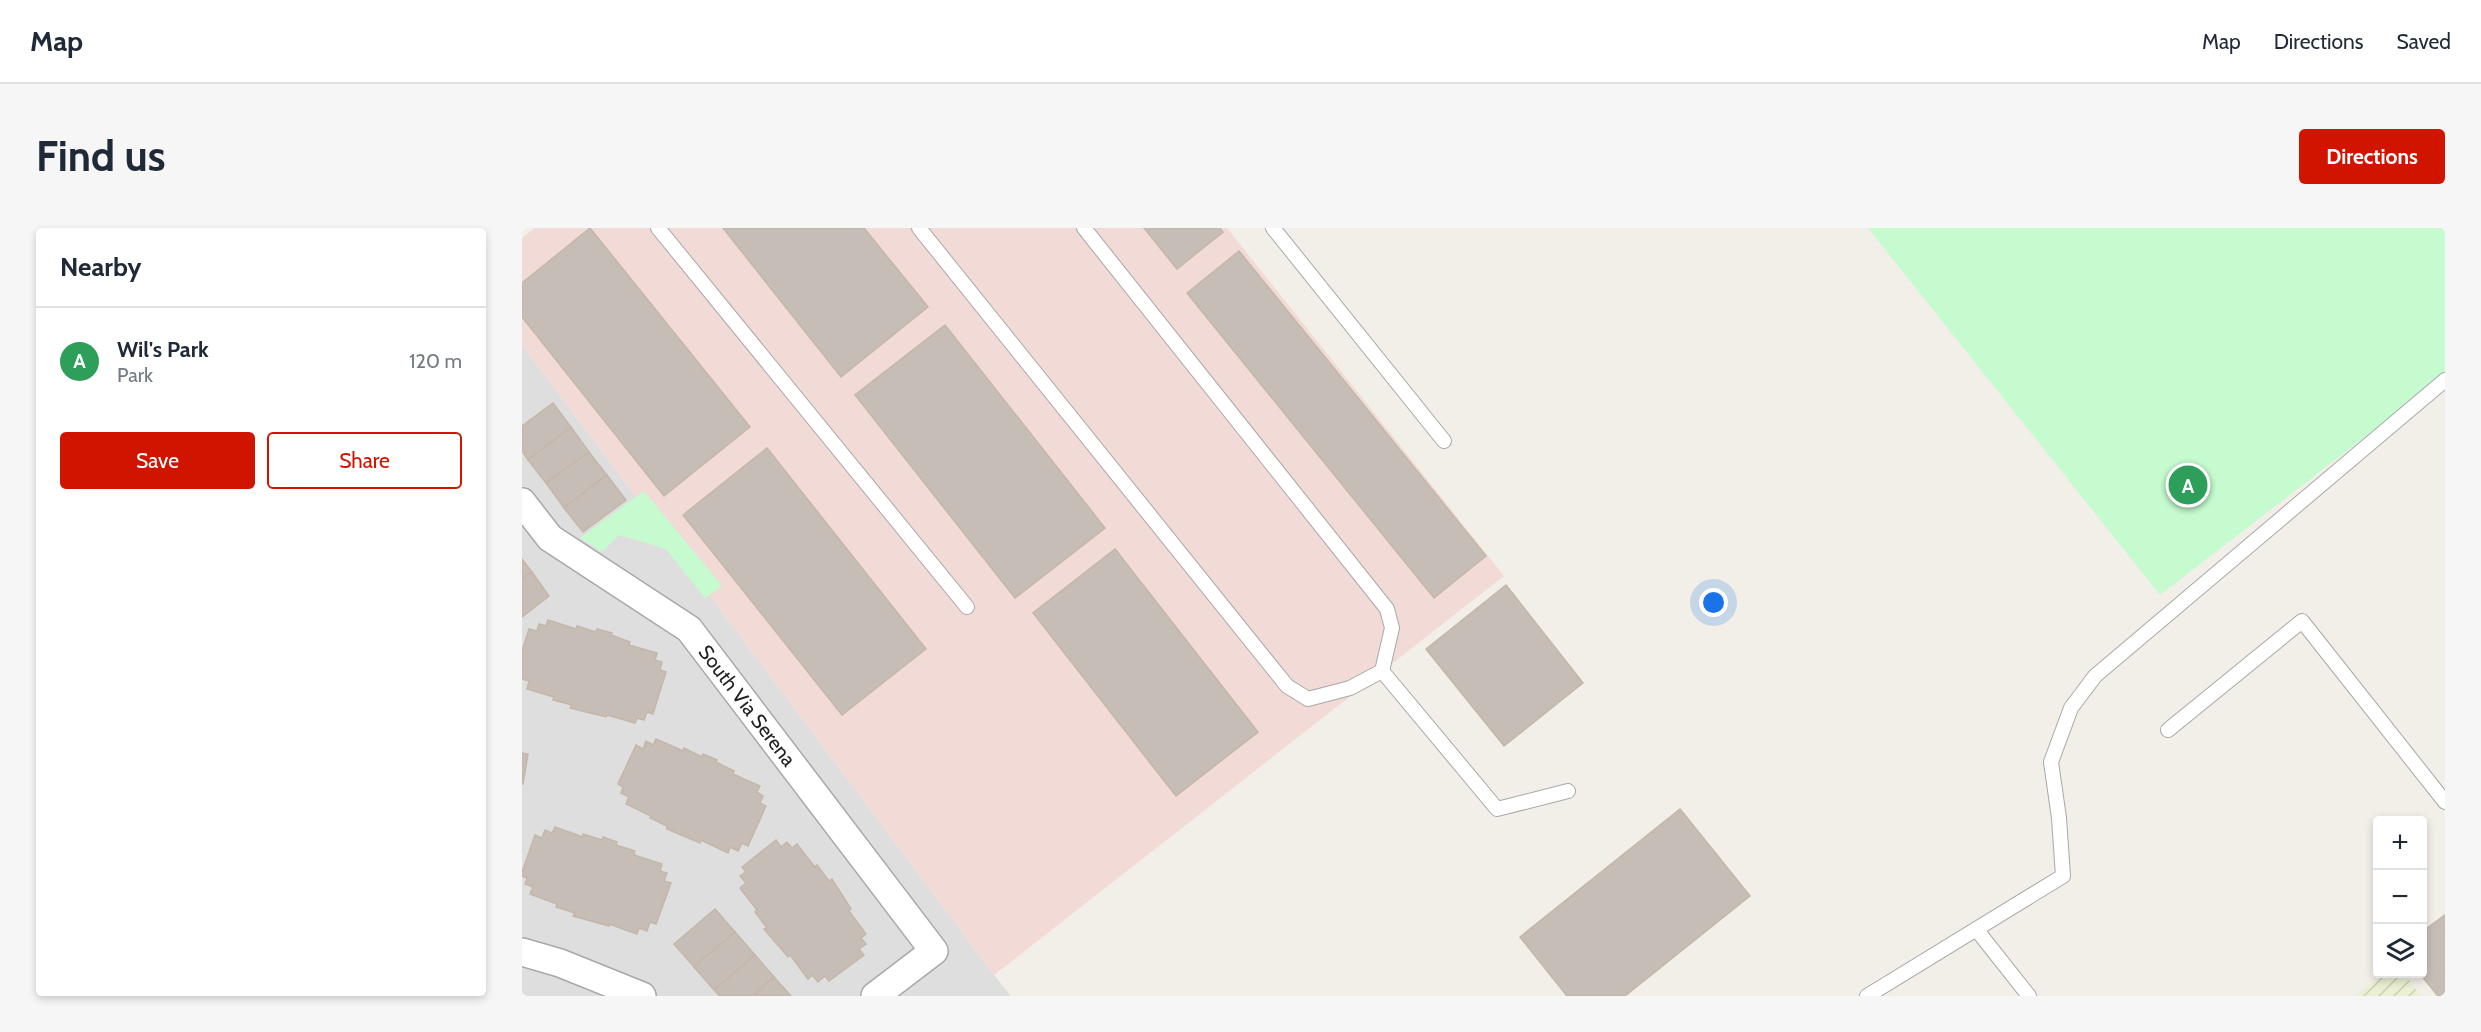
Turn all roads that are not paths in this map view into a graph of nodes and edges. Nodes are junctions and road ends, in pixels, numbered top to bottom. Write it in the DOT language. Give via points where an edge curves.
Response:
graph roads {
  1 [pos="658,228"];
  2 [pos="919,228"];
  3 [pos="1084,228"];
  4 [pos="1273,228"];
  5 [pos="2445,380"];
  6 [pos="1444,441"];
  7 [pos="522,502"];
  8 [pos="967,607"];
  9 [pos="1382,671"];
  10 [pos="2168,730"];
  11 [pos="1568,791"];
  12 [pos="2445,802"];
  13 [pos="1976,929"];
  14 [pos="522,952"];
  15 [pos="642,996"];
  16 [pos="875,996"];
  17 [pos="1867,996"];
  18 [pos="2029,996"];
  1 -- 8 [label="lane"];
  2 -- 9 [label="lane" via="1287,687 1308,699 1350,688"];
  3 -- 9 [label="lane" via="1387,609 1392,628"];
  4 -- 6 [label="lane"];
  5 -- 13 [label="lane" via="2095,676 2071,708 2051,762 2063,876"];
  7 -- 16 [label="street, South Via Serena" via="550,538 689,629 934,951"];
  9 -- 11 [label="lane" via="1497,809"];
  10 -- 12 [label="lane" via="2302,621"];
  13 -- 17 [label="lane"];
  13 -- 18 [label="lane"];
  14 -- 15 [label="street"];
}
